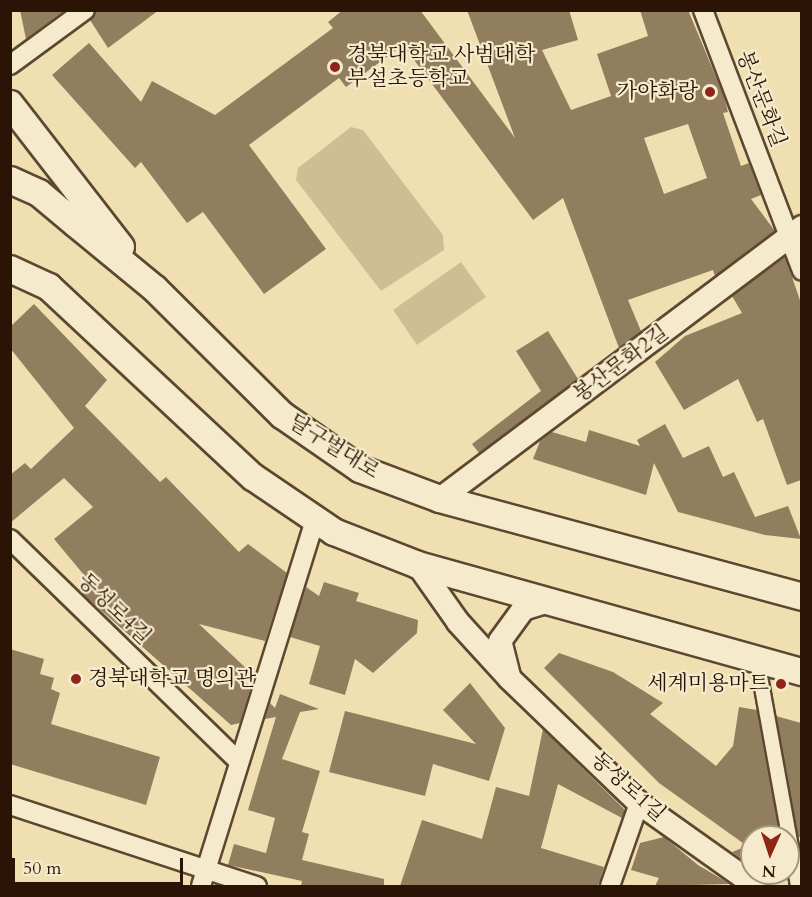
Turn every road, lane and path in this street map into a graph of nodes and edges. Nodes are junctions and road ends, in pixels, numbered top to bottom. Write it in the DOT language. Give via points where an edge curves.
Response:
graph roads {
  1 [pos="84,10"];
  2 [pos="703,10"];
  3 [pos="10,65"];
  4 [pos="10,104"];
  5 [pos="10,180"];
  6 [pos="795,231"];
  7 [pos="10,269"];
  8 [pos="801,271"];
  9 [pos="10,286"];
  10 [pos="49,287"];
  11 [pos="155,289"];
  12 [pos="440,499"];
  13 [pos="315,520"];
  14 [pos="10,539"];
  15 [pos="418,565"];
  16 [pos="801,597"];
  17 [pos="550,602"];
  18 [pos="757,660"];
  19 [pos="801,672"];
  20 [pos="509,678"];
  21 [pos="238,761"];
  22 [pos="639,802"];
  23 [pos="10,806"];
  24 [pos="204,879"];
  25 [pos="256,886"];
  26 [pos="610,886"];
  27 [pos="756,886"];
  28 [pos="798,886"];
  1 -- 3 [label="street"];
  2 -- 6 [label="street, 봉산문화길"];
  4 -- 11 [label="main road"];
  5 -- 11 [label="main road, 달구벌대로" via="39,193"];
  6 -- 8 [label="street, 봉산문화길"];
  6 -- 12 [label="street, 봉산문화2길"];
  7 -- 10 [label="main road"];
  9 -- 10 [label="main road"];
  10 -- 13 [label="main road" via="253,477"];
  11 -- 12 [label="main road, 달구벌대로" via="282,415 360,469"];
  12 -- 16 [label="main road, 달구벌대로"];
  13 -- 15 [label="main road" via="372,550"];
  13 -- 21 [label="street"];
  14 -- 21 [label="street, 동성로4길"];
  15 -- 17 [label="main road"];
  15 -- 20 [label="street, 동성로1길" via="459,622"];
  17 -- 18 [label="main road"];
  17 -- 20 [label="street" via="523,609 500,640"];
  18 -- 19 [label="main road"];
  18 -- 28 [label="street"];
  20 -- 22 [label="street, 동성로1길"];
  21 -- 24 [label="street"];
  22 -- 26 [label="street"];
  22 -- 27 [label="street, 동성로1길"];
  23 -- 24 [label="street"];
  24 -- 25 [label="street"];
}
